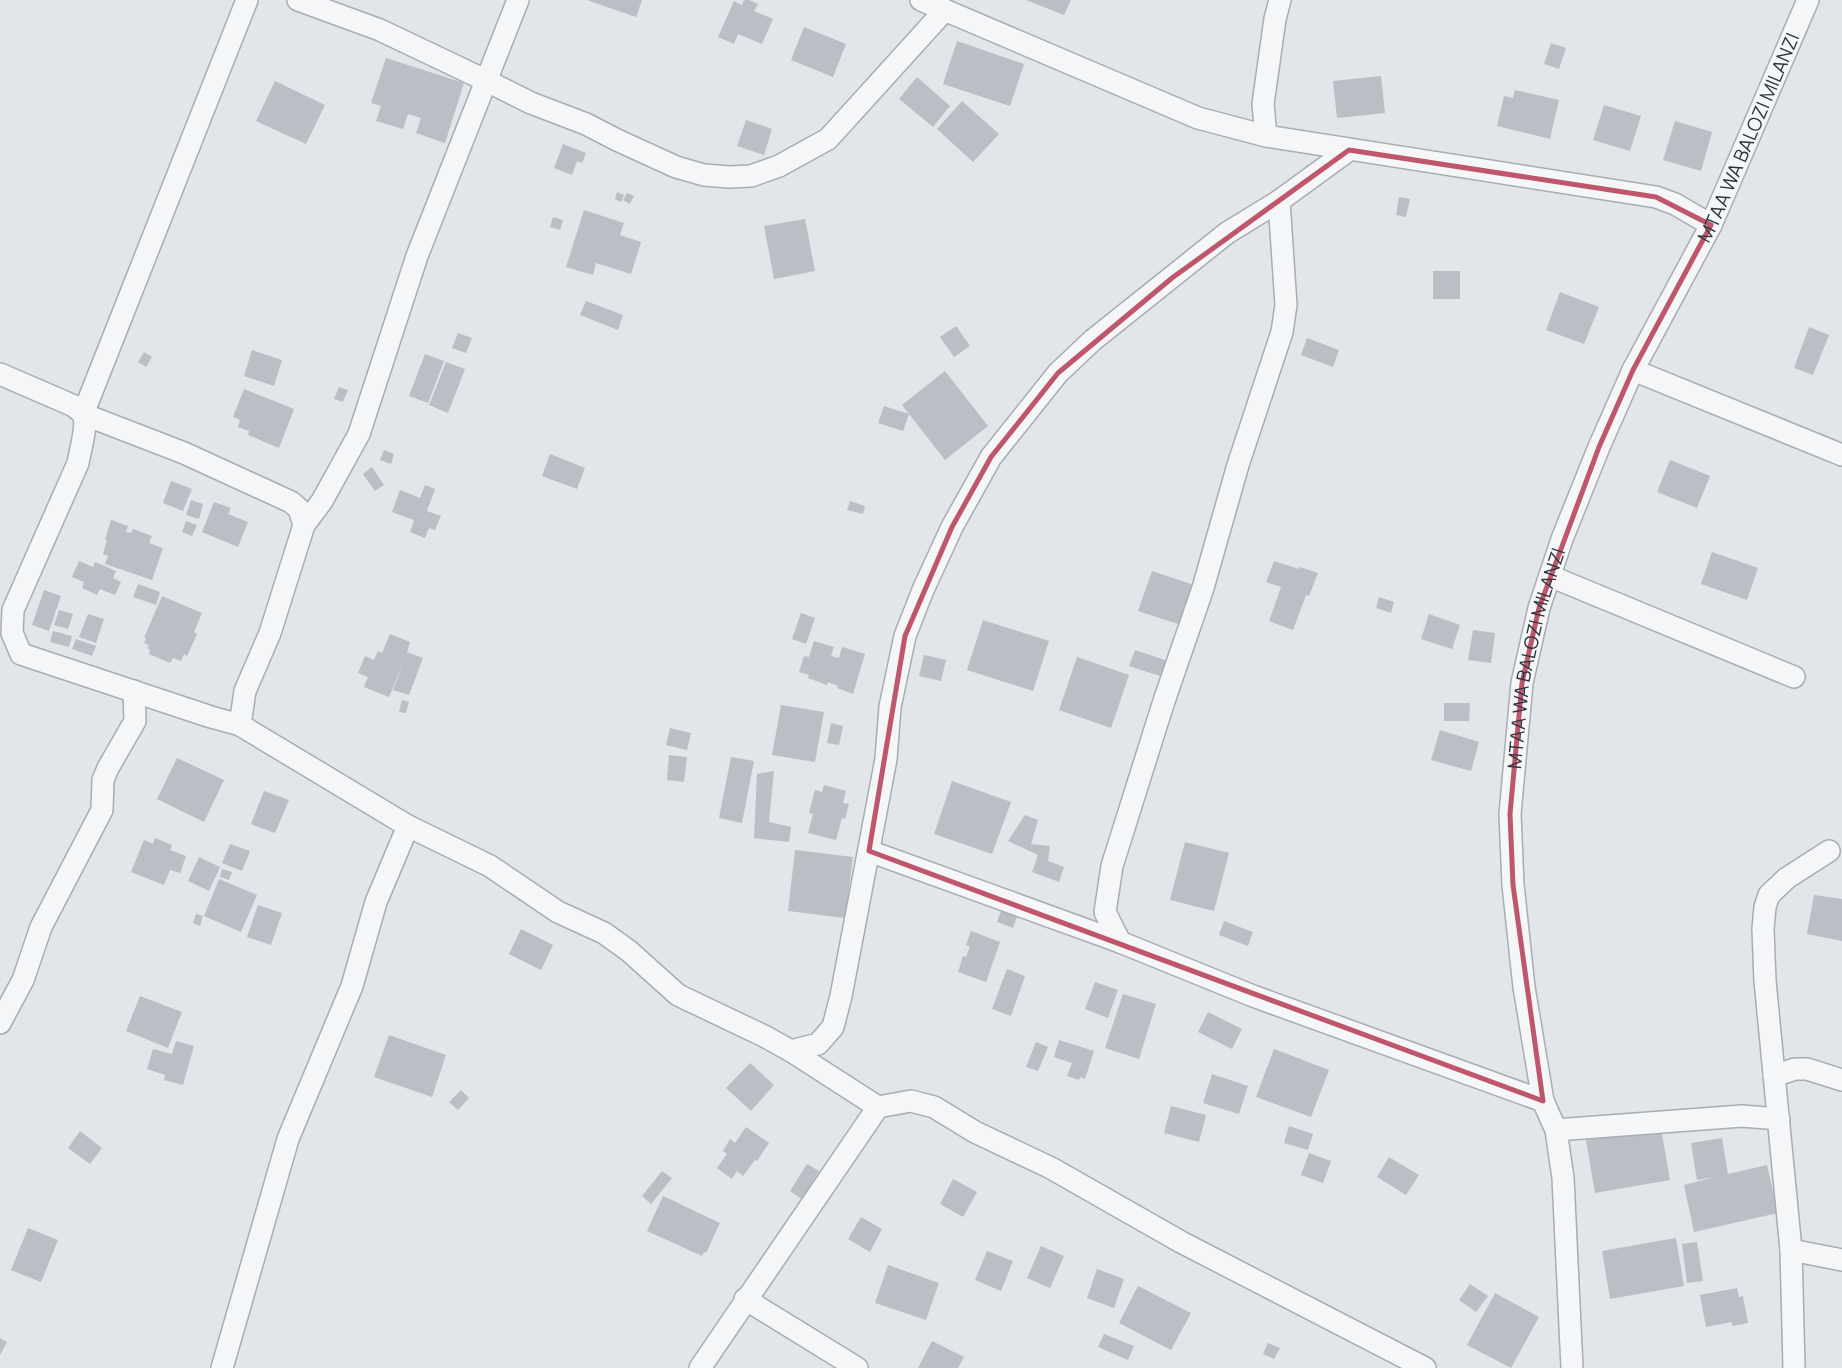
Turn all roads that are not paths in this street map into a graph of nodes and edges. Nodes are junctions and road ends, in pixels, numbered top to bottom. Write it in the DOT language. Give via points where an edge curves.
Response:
graph roads {
  1 [pos="247,0"];
  2 [pos="298,0"];
  3 [pos="519,0"];
  4 [pos="921,0"];
  5 [pos="1280,0"];
  6 [pos="1812,3"];
  7 [pos="945,10"];
  8 [pos="485,80"];
  9 [pos="1266,136"];
  10 [pos="1349,150"];
  11 [pos="1279,201"];
  12 [pos="1711,225"];
  13 [pos="1633,370"];
  14 [pos="0,374"];
  15 [pos="83,414"];
  16 [pos="1842,455"];
  17 [pos="304,525"];
  18 [pos="1550,576"];
  19 [pos="0,647"];
  20 [pos="21,654"];
  21 [pos="1794,677"];
  22 [pos="134,691"];
  23 [pos="171,704"];
  24 [pos="135,720"];
  25 [pos="240,725"];
  26 [pos="408,826"];
  27 [pos="869,850"];
  28 [pos="1829,851"];
  29 [pos="1120,942"];
  30 [pos="0,1023"];
  31 [pos="791,1051"];
  32 [pos="1774,1076"];
  33 [pos="1842,1080"];
  34 [pos="1543,1101"];
  35 [pos="878,1107"];
  36 [pos="1779,1119"];
  37 [pos="1556,1130"];
  38 [pos="1791,1250"];
  39 [pos="1842,1260"];
  40 [pos="745,1299"];
  41 [pos="222,1368"];
  42 [pos="699,1368"];
  43 [pos="857,1368"];
  44 [pos="1425,1368"];
  45 [pos="1572,1368"];
  46 [pos="1794,1368"];
  1 -- 15 [label="street"];
  2 -- 8 [label="street" via="380,30"];
  3 -- 8 [label="street"];
  4 -- 7 [label="street"];
  5 -- 9 [label="street" via="1264,104"];
  6 -- 12 [label="street, MTAA WA BALOZI MILANZI"];
  7 -- 8 [label="street" via="828,139 751,176 704,175 676,167"];
  7 -- 9 [label="street" via="1198,118"];
  8 -- 17 [label="street" via="417,256 359,434"];
  9 -- 10 [label="street"];
  10 -- 11 [label="street"];
  10 -- 12 [label="street" via="1656,197"];
  11 -- 27 [label="street" via="1227,233 1093,340 1058,373 991,457 952,527 905,636"];
  11 -- 29 [label="street" via="1286,296 1282,332 1112,866 1105,912"];
  12 -- 13 [label="street, MTAA WA BALOZI MILANZI"];
  13 -- 16 [label="street"];
  13 -- 18 [label="street, MTAA WA BALOZI MILANZI"];
  14 -- 15 [label="street"];
  15 -- 17 [label="street" via="291,502 299,509"];
  15 -- 20 [label="street" via="78,463 13,610 12,633"];
  17 -- 25 [label="street" via="270,633 245,691"];
  18 -- 21 [label="street"];
  18 -- 34 [label="street, MTAA WA BALOZI MILANZI" via="1522,684 1510,814 1524,987"];
  19 -- 20 [label="street"];
  20 -- 22 [label="street"];
  22 -- 23 [label="street"];
  22 -- 24 [label="street"];
  23 -- 24 [label="street"];
  23 -- 25 [label="street"];
  24 -- 30 [label="street" via="103,780 102,810 41,927 23,980"];
  25 -- 26 [label="street"];
  26 -- 31 [label="street" via="491,866 558,912 604,933 678,995"];
  26 -- 41 [label="street" via="376,902 352,986 288,1139"];
  27 -- 29 [label="street"];
  27 -- 31 [label="street" via="832,1027 818,1044"];
  28 -- 32 [label="street" via="1778,886 1765,907 1765,981"];
  29 -- 34 [label="street" via="1253,996"];
  31 -- 35 [label="street"];
  32 -- 33 [label="street" via="1807,1069"];
  32 -- 36 [label="street"];
  34 -- 37 [label="street, MTAA WA BALOZI MILANZI"];
  35 -- 40 [label="street"];
  35 -- 44 [label="street" via="911,1101 934,1107"];
  36 -- 37 [label="street" via="1742,1116"];
  36 -- 38 [label="street"];
  37 -- 45 [label="street, MTAA WA BALOZI MILANZI" via="1563,1178"];
  38 -- 39 [label="street"];
  38 -- 46 [label="street"];
  40 -- 42 [label="street"];
  40 -- 43 [label="street"];
}
